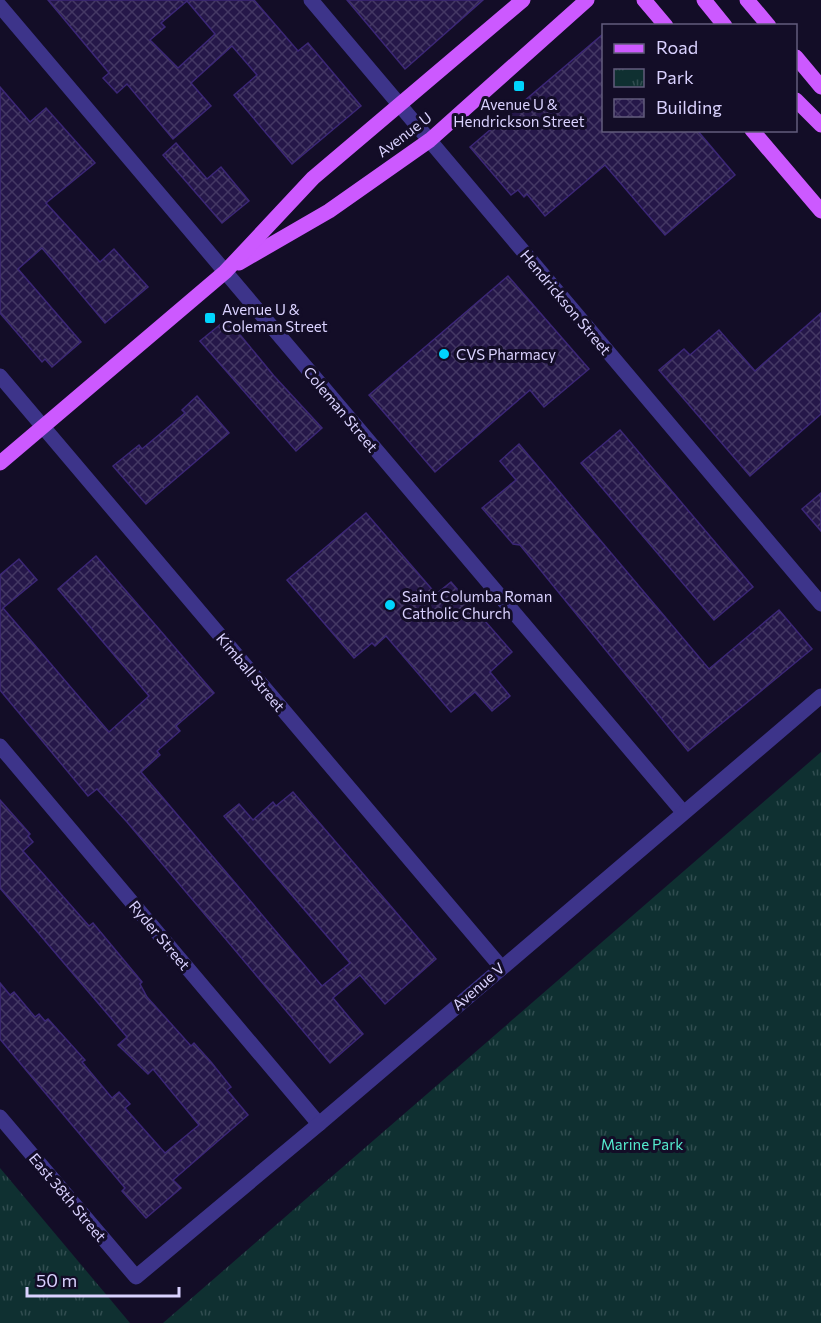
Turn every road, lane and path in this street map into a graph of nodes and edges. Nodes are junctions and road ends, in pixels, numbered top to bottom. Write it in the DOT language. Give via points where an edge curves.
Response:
graph roads {
  1 [pos="311,0"];
  2 [pos="523,0"];
  3 [pos="587,0"];
  4 [pos="645,0"];
  5 [pos="704,0"];
  6 [pos="747,0"];
  7 [pos="0,6"];
  8 [pos="664,24"];
  9 [pos="723,24"];
  10 [pos="767,24"];
  11 [pos="797,59"];
  12 [pos="821,87"];
  13 [pos="797,102"];
  14 [pos="399,104"];
  15 [pos="821,125"];
  16 [pos="754,132"];
  17 [pos="430,140"];
  18 [pos="821,212"];
  19 [pos="225,272"];
  20 [pos="0,376"];
  21 [pos="42,427"];
  22 [pos="0,463"];
  23 [pos="821,604"];
  24 [pos="821,696"];
  25 [pos="0,746"];
  26 [pos="683,812"];
  27 [pos="501,967"];
  28 [pos="0,1117"];
  29 [pos="319,1124"];
  30 [pos="136,1277"];
  1 -- 14 [label="street, Hendrickson Street"];
  2 -- 14 [label="main road, Avenue U"];
  3 -- 17 [label="main road, Avenue U"];
  4 -- 8 [label="main road"];
  5 -- 9 [label="main road"];
  6 -- 10 [label="main road"];
  7 -- 19 [label="street, Coleman Street"];
  11 -- 12 [label="main road"];
  13 -- 15 [label="main road"];
  14 -- 17 [label="street, Hendrickson Street"];
  14 -- 19 [label="main road, Avenue U" via="313,178"];
  16 -- 18 [label="main road"];
  17 -- 19 [label="main road, Avenue U" via="329,211"];
  17 -- 23 [label="street, Hendrickson Street"];
  19 -- 21 [label="main road, Avenue U"];
  19 -- 26 [label="street, Coleman Street"];
  20 -- 21 [label="street, Kimball Street"];
  21 -- 22 [label="main road, Avenue U"];
  21 -- 27 [label="street, Kimball Street"];
  24 -- 26 [label="street, Avenue V"];
  25 -- 29 [label="street, Ryder Street"];
  26 -- 27 [label="street, Avenue V"];
  27 -- 29 [label="street, Avenue V"];
  28 -- 30 [label="street, East 38th Street"];
  29 -- 30 [label="street, Avenue V"];
}
